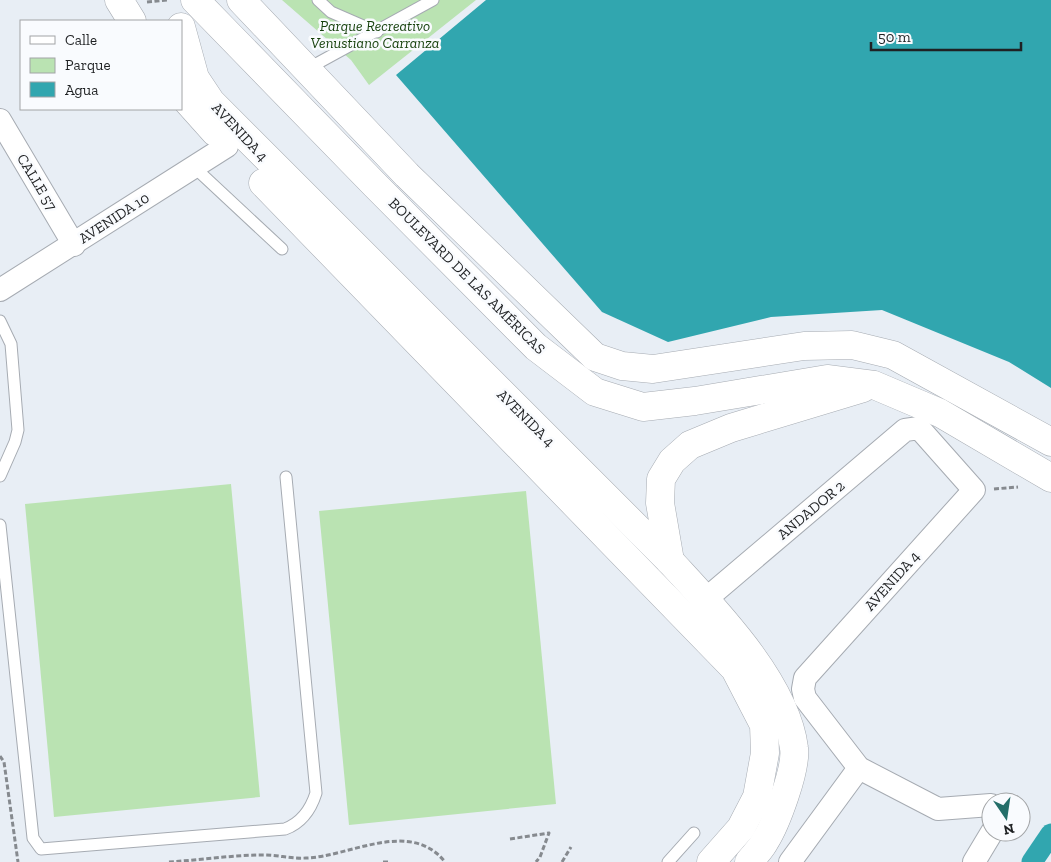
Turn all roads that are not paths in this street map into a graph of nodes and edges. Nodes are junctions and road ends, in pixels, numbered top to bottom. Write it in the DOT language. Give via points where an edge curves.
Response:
graph roads {
  1 [pos="182,0"];
  2 [pos="195,0"];
  3 [pos="241,0"];
  4 [pos="318,0"];
  5 [pos="433,0"];
  6 [pos="180,20"];
  7 [pos="182,31"];
  8 [pos="377,32"];
  9 [pos="306,70"];
  10 [pos="182,95"];
  11 [pos="0,120"];
  12 [pos="227,146"];
  13 [pos="194,167"];
  14 [pos="74,244"];
  15 [pos="282,249"];
  16 [pos="0,290"];
  17 [pos="0,321"];
  18 [pos="874,385"];
  19 [pos="919,428"];
  20 [pos="1051,442"];
  21 [pos="0,476"];
  22 [pos="286,477"];
  23 [pos="1051,478"];
  24 [pos="0,525"];
  25 [pos="670,562"];
  26 [pos="706,599"];
  27 [pos="859,768"];
  28 [pos="981,806"];
  29 [pos="694,833"];
  30 [pos="986,842"];
  31 [pos="668,862"];
  32 [pos="711,862"];
  33 [pos="749,862"];
  34 [pos="790,862"];
  35 [pos="974,862"];
  1 -- 6 [label="main road"];
  2 -- 18 [label="main road, BOULEVARD DE LAS AMÉRICAS" via="536,347 595,392 643,407 695,402 827,379"];
  3 -- 9 [label="main road, BOULEVARD DE LAS AMÉRICAS"];
  4 -- 8 [label="lane" via="331,12"];
  5 -- 8 [label="lane"];
  7 -- 25 [label="main road, AVENIDA 4" via="195,78 211,102"];
  8 -- 9 [label="lane"];
  9 -- 20 [label="main road, BOULEVARD DE LAS AMÉRICAS" via="407,174 595,357 622,366 654,369 804,346 852,345 893,355"];
  10 -- 12 [label="main road, AVENIDA 4"];
  11 -- 14 [label="street, CALLE 57"];
  12 -- 13 [label="street, AVENIDA 10"];
  12 -- 32 [label="main road, AVENIDA 4" via="735,670 764,725 765,753 757,797 741,828"];
  13 -- 14 [label="street, AVENIDA 10"];
  13 -- 15 [label="lane"];
  14 -- 16 [label="street, AVENIDA 10"];
  17 -- 21 [label="lane" via="11,344 18,430 16,442"];
  18 -- 23 [label="main road, BOULEVARD DE LAS AMÉRICAS" via="940,413"];
  18 -- 25 [label="main road" via="731,428 690,445 672,461 661,479 660,503"];
  19 -- 26 [label="street, ANDADOR 2" via="905,430"];
  19 -- 27 [label="street, AVENIDA 4" via="974,490 805,678 803,688 804,698"];
  22 -- 24 [label="lane" via="316,793 313,804 296,825 285,829 41,848 36,845"];
  25 -- 26 [label="main road, AVENIDA 4"];
  26 -- 33 [label="main road, AVENIDA 4" via="749,652 780,702 789,720 795,750 789,786 766,841"];
  27 -- 28 [label="street" via="938,808"];
  27 -- 34 [label="street"];
  29 -- 31 [label="lane"];
  30 -- 35 [label="street"];
}
